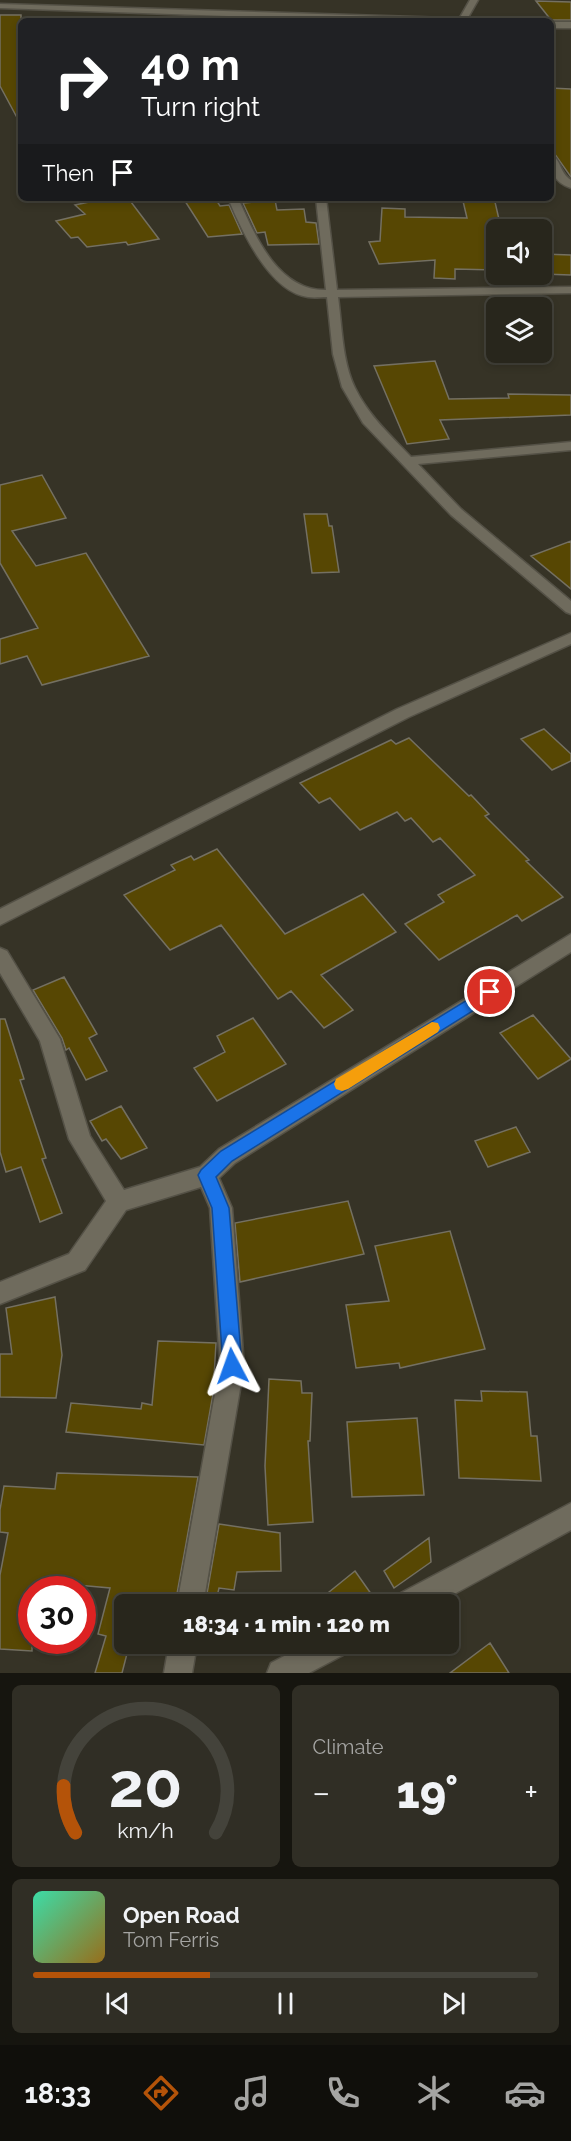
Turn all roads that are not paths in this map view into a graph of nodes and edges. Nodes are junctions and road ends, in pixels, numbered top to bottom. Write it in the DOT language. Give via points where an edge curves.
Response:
graph roads {
  1 [pos="474,0"];
  2 [pos="0,6"];
  3 [pos="141,10"];
  4 [pos="145,18"];
  5 [pos="332,18"];
  6 [pos="464,18"];
  7 [pos="554,25"];
  8 [pos="571,26"];
  9 [pos="554,165"];
  10 [pos="571,185"];
  11 [pos="234,201"];
  12 [pos="321,201"];
  13 [pos="571,290"];
  14 [pos="333,292"];
  15 [pos="571,446"];
  16 [pos="407,461"];
  17 [pos="571,609"];
  18 [pos="571,639"];
  19 [pos="0,918"];
  20 [pos="571,942"];
  21 [pos="0,956"];
  22 [pos="207,1175"];
  23 [pos="118,1202"];
  24 [pos="0,1293"];
  25 [pos="571,1516"];
  26 [pos="192,1594"];
  27 [pos="427,1594"];
  28 [pos="181,1654"];
  29 [pos="316,1654"];
  30 [pos="178,1673"];
  31 [pos="281,1673"];
  1 -- 6 [label="street"];
  2 -- 3 [label="street"];
  3 -- 4 [label="street"];
  3 -- 5 [label="street"];
  7 -- 8 [label="street"];
  9 -- 10 [label="street" via="560,178"];
  11 -- 14 [label="street" via="243,223 286,282 309,294"];
  12 -- 14 [label="street"];
  13 -- 14 [label="street"];
  14 -- 16 [label="street" via="339,354 348,387 368,420"];
  15 -- 16 [label="street"];
  16 -- 17 [label="street" via="456,512"];
  18 -- 19 [label="street" via="403,713"];
  20 -- 22 [label="street" via="227,1156"];
  21 -- 23 [label="street" via="50,1039 80,1138"];
  22 -- 23 [label="street"];
  22 -- 26 [label="street" via="221,1208 232,1366"];
  23 -- 24 [label="street" via="77,1262"];
  25 -- 27 [label="street"];
  28 -- 30 [label="street"];
  29 -- 31 [label="street"];
}
